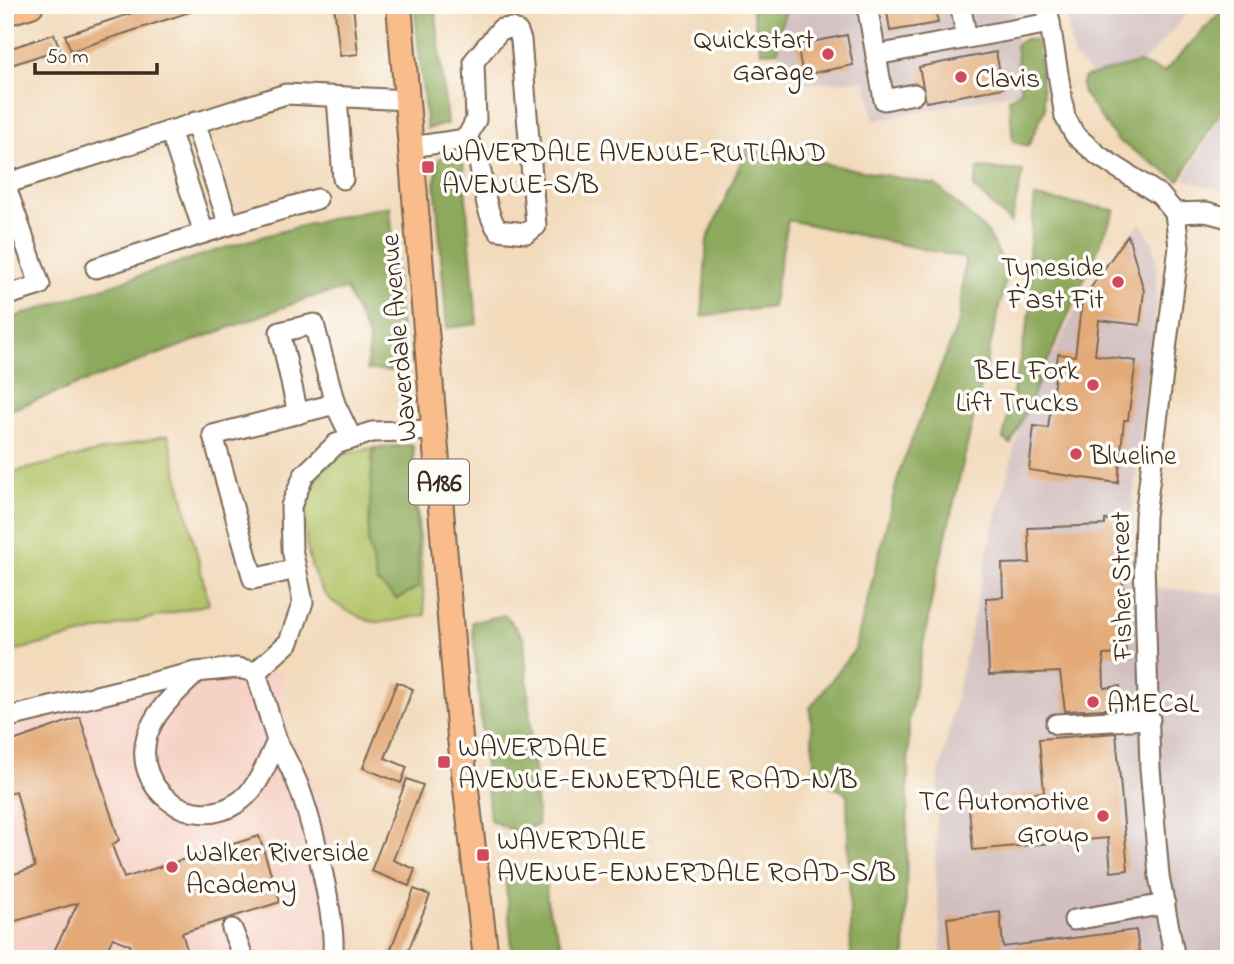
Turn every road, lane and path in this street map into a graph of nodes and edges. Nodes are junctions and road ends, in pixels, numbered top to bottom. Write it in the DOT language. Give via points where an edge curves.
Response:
graph roads {
  1 [pos="31,5"];
  2 [pos="399,5"];
  3 [pos="867,5"];
  4 [pos="960,5"];
  5 [pos="5,13"];
  6 [pos="1049,14"];
  7 [pos="967,38"];
  8 [pos="876,55"];
  9 [pos="914,94"];
  10 [pos="337,97"];
  11 [pos="408,100"];
  12 [pos="195,122"];
  13 [pos="170,130"];
  14 [pos="466,139"];
  15 [pos="411,147"];
  16 [pos="343,179"];
  17 [pos="5,184"];
  18 [pos="317,199"];
  19 [pos="1175,213"];
  20 [pos="1229,218"];
  21 [pos="229,225"];
  22 [pos="204,233"];
  23 [pos="96,268"];
  24 [pos="5,296"];
  25 [pos="335,404"];
  26 [pos="298,414"];
  27 [pos="435,430"];
  28 [pos="352,439"];
  29 [pos="296,569"];
  30 [pos="196,672"];
  31 [pos="256,672"];
  32 [pos="5,718"];
  33 [pos="1150,719"];
  34 [pos="1056,724"];
  35 [pos="277,741"];
  36 [pos="1165,904"];
  37 [pos="1074,920"];
  38 [pos="232,929"];
  39 [pos="244,959"];
  40 [pos="332,959"];
  41 [pos="486,959"];
  42 [pos="1175,959"];
  1 -- 5 [label="main road"];
  2 -- 11 [label="main road, Waverdale Avenue / A186"];
  3 -- 8 [label="street"];
  4 -- 7 [label="street"];
  6 -- 7 [label="street"];
  6 -- 19 [label="street" via="1065,117 1075,135 1160,195"];
  7 -- 8 [label="street"];
  8 -- 9 [label="street" via="884,100"];
  10 -- 11 [label="street"];
  10 -- 12 [label="street" via="286,94"];
  10 -- 16 [label="street"];
  11 -- 15 [label="main road, Waverdale Avenue / A186"];
  12 -- 13 [label="street"];
  12 -- 21 [label="street"];
  13 -- 17 [label="street"];
  13 -- 22 [label="street"];
  14 -- 14 [label="street" via="476,120 474,61 500,29 512,28 521,40 536,226 527,233 498,230 488,216 477,150"];
  14 -- 15 [label="street"];
  15 -- 27 [label="main road, Waverdale Avenue / A186"];
  17 -- 24 [label="street" via="40,285"];
  18 -- 21 [label="street"];
  19 -- 20 [label="street" via="1206,212"];
  19 -- 33 [label="street, Fisher Street" via="1179,247 1145,516"];
  21 -- 22 [label="street"];
  22 -- 23 [label="street"];
  25 -- 26 [label="street"];
  25 -- 26 [label="street" via="314,324 291,329 280,332"];
  25 -- 28 [label="street"];
  26 -- 29 [label="street" via="213,435 253,579"];
  27 -- 28 [label="street" via="372,432"];
  27 -- 41 [label="main road, Waverdale Avenue / A186" via="460,738"];
  28 -- 29 [label="street" via="336,444 303,475 291,506"];
  29 -- 31 [label="street" via="303,603 289,642"];
  30 -- 31 [label="street" via="237,668"];
  30 -- 32 [label="street"];
  30 -- 35 [label="street" via="163,707 146,739 150,780 160,796 176,807 202,813 236,804 257,780"];
  31 -- 35 [label="street"];
  33 -- 34 [label="street"];
  33 -- 36 [label="street, Fisher Street" via="1151,782"];
  35 -- 40 [label="street" via="300,791 319,864 335,929"];
  36 -- 37 [label="street"];
  36 -- 42 [label="street, Fisher Street"];
  38 -- 39 [label="street"];
}
